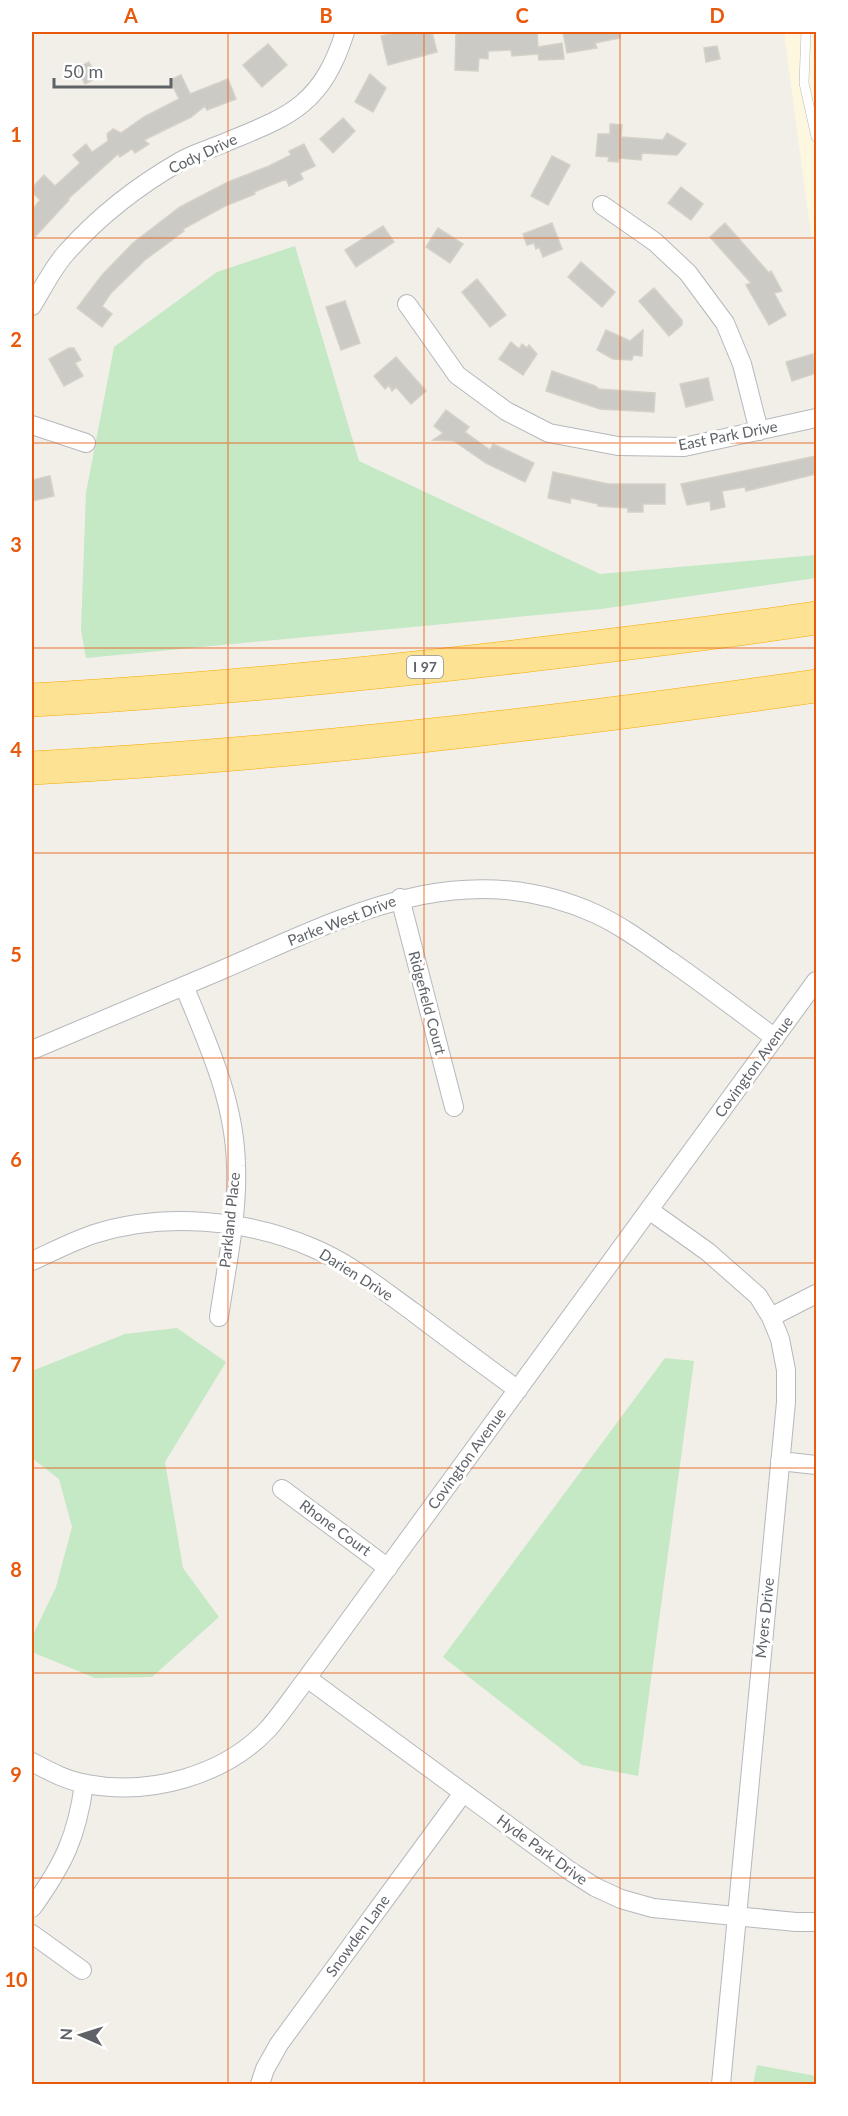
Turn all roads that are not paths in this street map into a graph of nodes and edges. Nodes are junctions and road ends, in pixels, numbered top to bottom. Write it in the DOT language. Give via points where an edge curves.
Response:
graph roads {
  1 [pos="345,32"];
  2 [pos="806,32"];
  3 [pos="816,137"];
  4 [pos="603,205"];
  5 [pos="407,304"];
  6 [pos="32,306"];
  7 [pos="816,418"];
  8 [pos="32,424"];
  9 [pos="759,431"];
  10 [pos="86,443"];
  11 [pos="816,618"];
  12 [pos="816,687"];
  13 [pos="32,700"];
  14 [pos="32,768"];
  15 [pos="400,898"];
  16 [pos="816,981"];
  17 [pos="184,986"];
  18 [pos="775,1038"];
  19 [pos="32,1050"];
  20 [pos="454,1107"];
  21 [pos="649,1210"];
  22 [pos="231,1225"];
  23 [pos="32,1261"];
  24 [pos="816,1294"];
  25 [pos="219,1317"];
  26 [pos="771,1317"];
  27 [pos="518,1390"];
  28 [pos="780,1461"];
  29 [pos="816,1465"];
  30 [pos="282,1490"];
  31 [pos="388,1568"];
  32 [pos="307,1678"];
  33 [pos="32,1762"];
  34 [pos="84,1784"];
  35 [pos="463,1793"];
  36 [pos="32,1908"];
  37 [pos="737,1916"];
  38 [pos="816,1922"];
  39 [pos="32,1934"];
  40 [pos="81,1970"];
  41 [pos="260,2085"];
  42 [pos="722,2085"];
  1 -- 6 [label="street, Cody Drive" via="327,74 299,108 183,159 127,196 66,253"];
  2 -- 3 [label="lane" via="804,83"];
  4 -- 9 [label="street" via="688,273 725,323 742,364"];
  5 -- 9 [label="street, East Park Drive" via="457,375 506,411 549,434 618,446 684,447"];
  7 -- 9 [label="street, East Park Drive"];
  8 -- 10 [label="street"];
  11 -- 13 [label="highway, I 97" via="440,666"];
  12 -- 14 [label="highway" via="447,733"];
  15 -- 17 [label="street, Parke West Drive"];
  15 -- 18 [label="street, Parke West Drive" via="478,890 534,894 596,914 629,932"];
  15 -- 20 [label="street, Ridgefield Court"];
  16 -- 18 [label="street, Covington Avenue"];
  17 -- 19 [label="street, Parke West Drive"];
  17 -- 22 [label="street, Parkland Place" via="215,1062 228,1108 236,1166"];
  18 -- 21 [label="street, Covington Avenue"];
  21 -- 26 [label="street, Myers Drive" via="708,1252 758,1296"];
  21 -- 27 [label="street, Covington Avenue"];
  22 -- 23 [label="street, Darien Drive" via="178,1222 123,1228 94,1234"];
  22 -- 25 [label="street, Parkland Place"];
  22 -- 27 [label="street, Darien Drive" via="283,1237 345,1264"];
  24 -- 26 [label="street"];
  26 -- 28 [label="street, Myers Drive" via="786,1370"];
  27 -- 31 [label="street, Covington Avenue"];
  28 -- 29 [label="street"];
  28 -- 37 [label="street, Myers Drive"];
  30 -- 31 [label="street, Rhone Court"];
  31 -- 32 [label="street, Covington Avenue"];
  32 -- 34 [label="street, Covington Avenue" via="267,1729 222,1763 171,1782 146,1786"];
  32 -- 35 [label="street, Hyde Park Drive"];
  33 -- 34 [label="street, Covington Avenue"];
  34 -- 36 [label="street" via="75,1834 64,1861"];
  35 -- 37 [label="street, Hyde Park Drive" via="595,1887 621,1899 653,1908"];
  35 -- 41 [label="street, Snowden Lane" via="279,2044 264,2069"];
  37 -- 38 [label="street, Hyde Park Drive"];
  37 -- 42 [label="street, Myers Drive"];
  39 -- 40 [label="street"];
}
